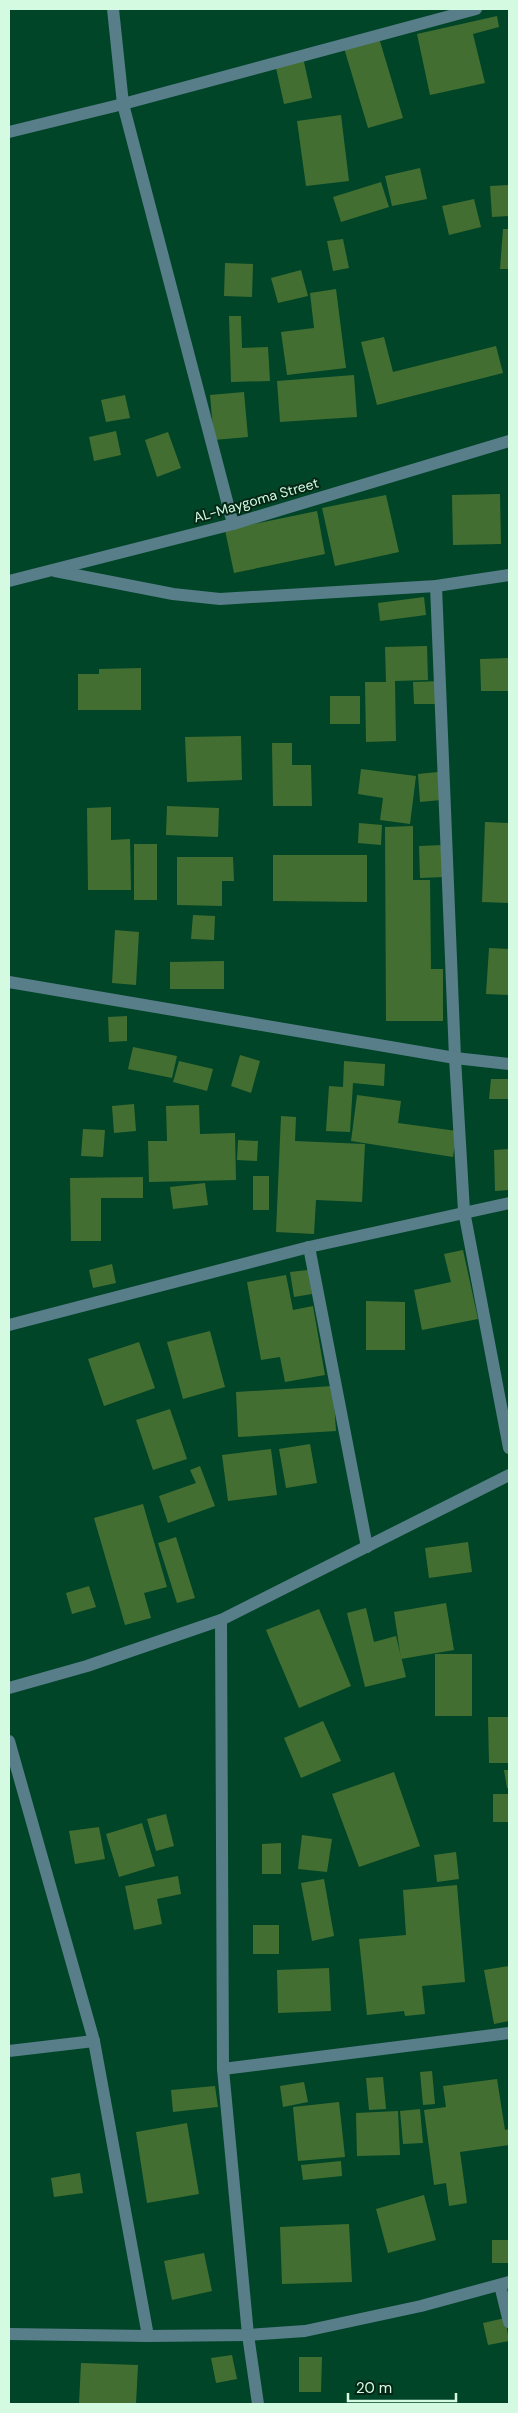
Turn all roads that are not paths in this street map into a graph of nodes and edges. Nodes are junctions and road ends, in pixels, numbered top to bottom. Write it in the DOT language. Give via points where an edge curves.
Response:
graph roads {
  1 [pos="113,9"];
  2 [pos="476,9"];
  3 [pos="123,104"];
  4 [pos="9,132"];
  5 [pos="509,441"];
  6 [pos="233,524"];
  7 [pos="51,570"];
  8 [pos="509,575"];
  9 [pos="9,582"];
  10 [pos="436,586"];
  11 [pos="9,982"];
  12 [pos="455,1058"];
  13 [pos="509,1064"];
  14 [pos="509,1203"];
  15 [pos="464,1211"];
  16 [pos="309,1247"];
  17 [pos="9,1326"];
  18 [pos="509,1448"];
  19 [pos="509,1475"];
  20 [pos="367,1547"];
  21 [pos="221,1620"];
  22 [pos="9,1688"];
  23 [pos="9,1741"];
  24 [pos="509,2033"];
  25 [pos="94,2041"];
  26 [pos="9,2051"];
  27 [pos="223,2069"];
  28 [pos="504,2284"];
  29 [pos="509,2322"];
  30 [pos="9,2334"];
  31 [pos="248,2335"];
  32 [pos="148,2336"];
  33 [pos="258,2404"];
  1 -- 3 [label="street"];
  2 -- 3 [label="street"];
  3 -- 4 [label="street"];
  3 -- 6 [label="street"];
  5 -- 6 [label="street, AL-Maygoma Street"];
  6 -- 7 [label="street, AL-Maygoma Street"];
  7 -- 9 [label="street, AL-Maygoma Street"];
  7 -- 10 [label="street" via="173,594 220,598"];
  8 -- 10 [label="street"];
  10 -- 12 [label="street"];
  11 -- 12 [label="street"];
  12 -- 13 [label="street"];
  12 -- 15 [label="street"];
  14 -- 15 [label="street"];
  15 -- 16 [label="street"];
  15 -- 18 [label="street"];
  16 -- 17 [label="street"];
  16 -- 20 [label="street"];
  19 -- 20 [label="street"];
  20 -- 21 [label="street"];
  21 -- 22 [label="street" via="78,1669"];
  21 -- 27 [label="street"];
  23 -- 25 [label="street"];
  24 -- 27 [label="street"];
  25 -- 26 [label="street"];
  25 -- 32 [label="street"];
  27 -- 31 [label="street"];
  28 -- 29 [label="street"];
  28 -- 31 [label="street" via="305,2331"];
  30 -- 32 [label="street"];
  31 -- 32 [label="street"];
  31 -- 33 [label="street"];
}
